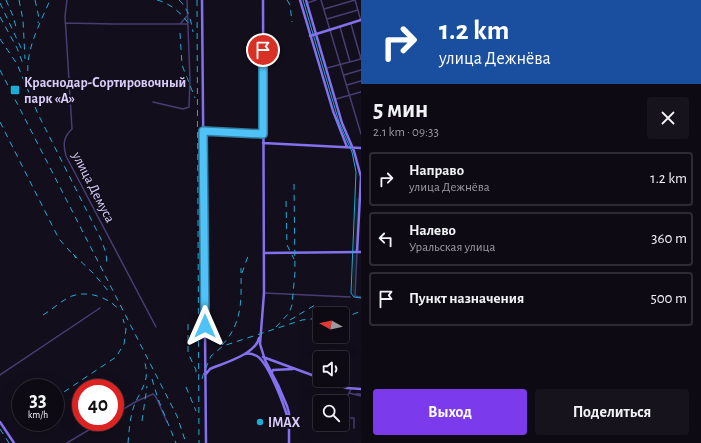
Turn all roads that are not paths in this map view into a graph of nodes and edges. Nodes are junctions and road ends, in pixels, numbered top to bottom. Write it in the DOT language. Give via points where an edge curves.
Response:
graph roads {
  1 [pos="67,0"];
  2 [pos="187,0"];
  3 [pos="202,0"];
  4 [pos="262,0"];
  5 [pos="300,0"];
  6 [pos="316,0"];
  7 [pos="321,0"];
  8 [pos="355,0"];
  9 [pos="307,1"];
  10 [pos="324,9"];
  11 [pos="358,10"];
  12 [pos="187,14"];
  13 [pos="327,19"];
  14 [pos="361,21"];
  15 [pos="65,23"];
  16 [pos="180,24"];
  17 [pos="187,24"];
  18 [pos="350,24"];
  19 [pos="340,27"];
  20 [pos="330,30"];
  21 [pos="316,34"];
  22 [pos="310,36"];
  23 [pos="361,59"];
  24 [pos="350,62"];
  25 [pos="340,64"];
  26 [pos="327,68"];
  27 [pos="361,70"];
  28 [pos="344,75"];
  29 [pos="361,81"];
  30 [pos="347,85"];
  31 [pos="360,92"];
  32 [pos="350,96"];
  33 [pos="361,96"];
  34 [pos="335,99"];
  35 [pos="153,102"];
  36 [pos="360,129"];
  37 [pos="203,131"];
  38 [pos="263,133"];
  39 [pos="361,134"];
  40 [pos="263,143"];
  41 [pos="347,147"];
  42 [pos="352,147"];
  43 [pos="361,148"];
  44 [pos="361,177"];
  45 [pos="361,189"];
  46 [pos="360,218"];
  47 [pos="357,252"];
  48 [pos="361,252"];
  49 [pos="264,253"];
  50 [pos="264,293"];
  51 [pos="350,297"];
  52 [pos="361,297"];
  53 [pos="100,308"];
  54 [pos="156,327"];
  55 [pos="259,344"];
  56 [pos="242,355"];
  57 [pos="254,355"];
  58 [pos="264,358"];
  59 [pos="205,361"];
  60 [pos="278,363"];
  61 [pos="210,369"];
  62 [pos="295,369"];
  63 [pos="275,370"];
  64 [pos="272,373"];
  65 [pos="0,375"];
  66 [pos="313,375"];
  67 [pos="206,380"];
  68 [pos="277,384"];
  69 [pos="345,387"];
  70 [pos="349,387"];
  71 [pos="277,388"];
  72 [pos="361,388"];
  73 [pos="351,389"];
  74 [pos="349,393"];
  75 [pos="361,395"];
  76 [pos="288,407"];
  77 [pos="124,409"];
  78 [pos="286,411"];
  79 [pos="349,418"];
  80 [pos="0,422"];
  81 [pos="166,422"];
  82 [pos="289,425"];
  83 [pos="354,428"];
  84 [pos="87,431"];
  85 [pos="14,443"];
  86 [pos="67,443"];
  87 [pos="206,443"];
  88 [pos="289,443"];
  1 -- 15 [label="street, улица Демуса"];
  2 -- 12 [label="street"];
  3 -- 37 [label="street"];
  4 -- 38 [label="street"];
  5 -- 22 [label="street"];
  6 -- 9 [label="street"];
  7 -- 10 [label="street"];
  8 -- 10 [label="street"];
  8 -- 11 [label="street"];
  9 -- 21 [label="street"];
  10 -- 13 [label="street"];
  11 -- 13 [label="street"];
  11 -- 14 [label="street"];
  12 -- 16 [label="street"];
  12 -- 17 [label="street"];
  13 -- 20 [label="street"];
  14 -- 18 [label="street"];
  15 -- 16 [label="street"];
  15 -- 54 [label="street, улица Демуса" via="72,129 66,136 66,156"];
  16 -- 17 [label="street"];
  17 -- 35 [label="street" via="189,107 183,109"];
  18 -- 19 [label="street"];
  18 -- 23 [label="street"];
  19 -- 20 [label="street"];
  19 -- 24 [label="street"];
  20 -- 21 [label="street"];
  20 -- 25 [label="street"];
  21 -- 22 [label="street"];
  21 -- 26 [label="street"];
  22 -- 41 [label="street"];
  23 -- 24 [label="street"];
  24 -- 25 [label="street"];
  25 -- 26 [label="street"];
  25 -- 28 [label="street"];
  26 -- 34 [label="street"];
  27 -- 28 [label="street"];
  28 -- 30 [label="street"];
  29 -- 30 [label="street"];
  30 -- 32 [label="street"];
  31 -- 32 [label="street"];
  31 -- 33 [label="street"];
  32 -- 34 [label="street"];
  32 -- 36 [label="street"];
  34 -- 42 [label="street"];
  36 -- 39 [label="street"];
  37 -- 38 [label="street"];
  37 -- 59 [label="street"];
  38 -- 40 [label="street"];
  40 -- 41 [label="street"];
  40 -- 49 [label="street"];
  41 -- 42 [label="street"];
  42 -- 43 [label="street"];
  42 -- 44 [label="street"];
  44 -- 45 [label="street"];
  45 -- 46 [label="street"];
  46 -- 47 [label="street"];
  47 -- 48 [label="street"];
  47 -- 49 [label="street"];
  47 -- 52 [label="street" via="355,296"];
  49 -- 50 [label="street"];
  50 -- 51 [label="street"];
  50 -- 55 [label="street"];
  53 -- 65 [label="street"];
  55 -- 56 [label="street"];
  55 -- 58 [label="street"];
  56 -- 57 [label="street"];
  56 -- 61 [label="street"];
  57 -- 58 [label="street"];
  57 -- 71 [label="street" via="262,362"];
  58 -- 60 [label="street"];
  58 -- 64 [label="street"];
  59 -- 61 [label="street" via="206,367"];
  59 -- 67 [label="street"];
  60 -- 62 [label="street"];
  60 -- 63 [label="street" via="274,366"];
  61 -- 67 [label="street" via="206,372"];
  62 -- 63 [label="street"];
  62 -- 66 [label="street"];
  63 -- 64 [label="street"];
  64 -- 68 [label="street"];
  67 -- 87 [label="street"];
  68 -- 71 [label="street"];
  68 -- 76 [label="street"];
  69 -- 73 [label="street"];
  70 -- 72 [label="street"];
  71 -- 78 [label="street"];
  72 -- 73 [label="street"];
  73 -- 74 [label="street"];
  74 -- 75 [label="street"];
  76 -- 78 [label="street"];
  76 -- 82 [label="street"];
  77 -- 81 [label="street" via="153,394"];
  78 -- 82 [label="street"];
  79 -- 83 [label="street" via="354,418"];
  80 -- 85 [label="street"];
  82 -- 88 [label="street"];
  84 -- 86 [label="street"];
}
